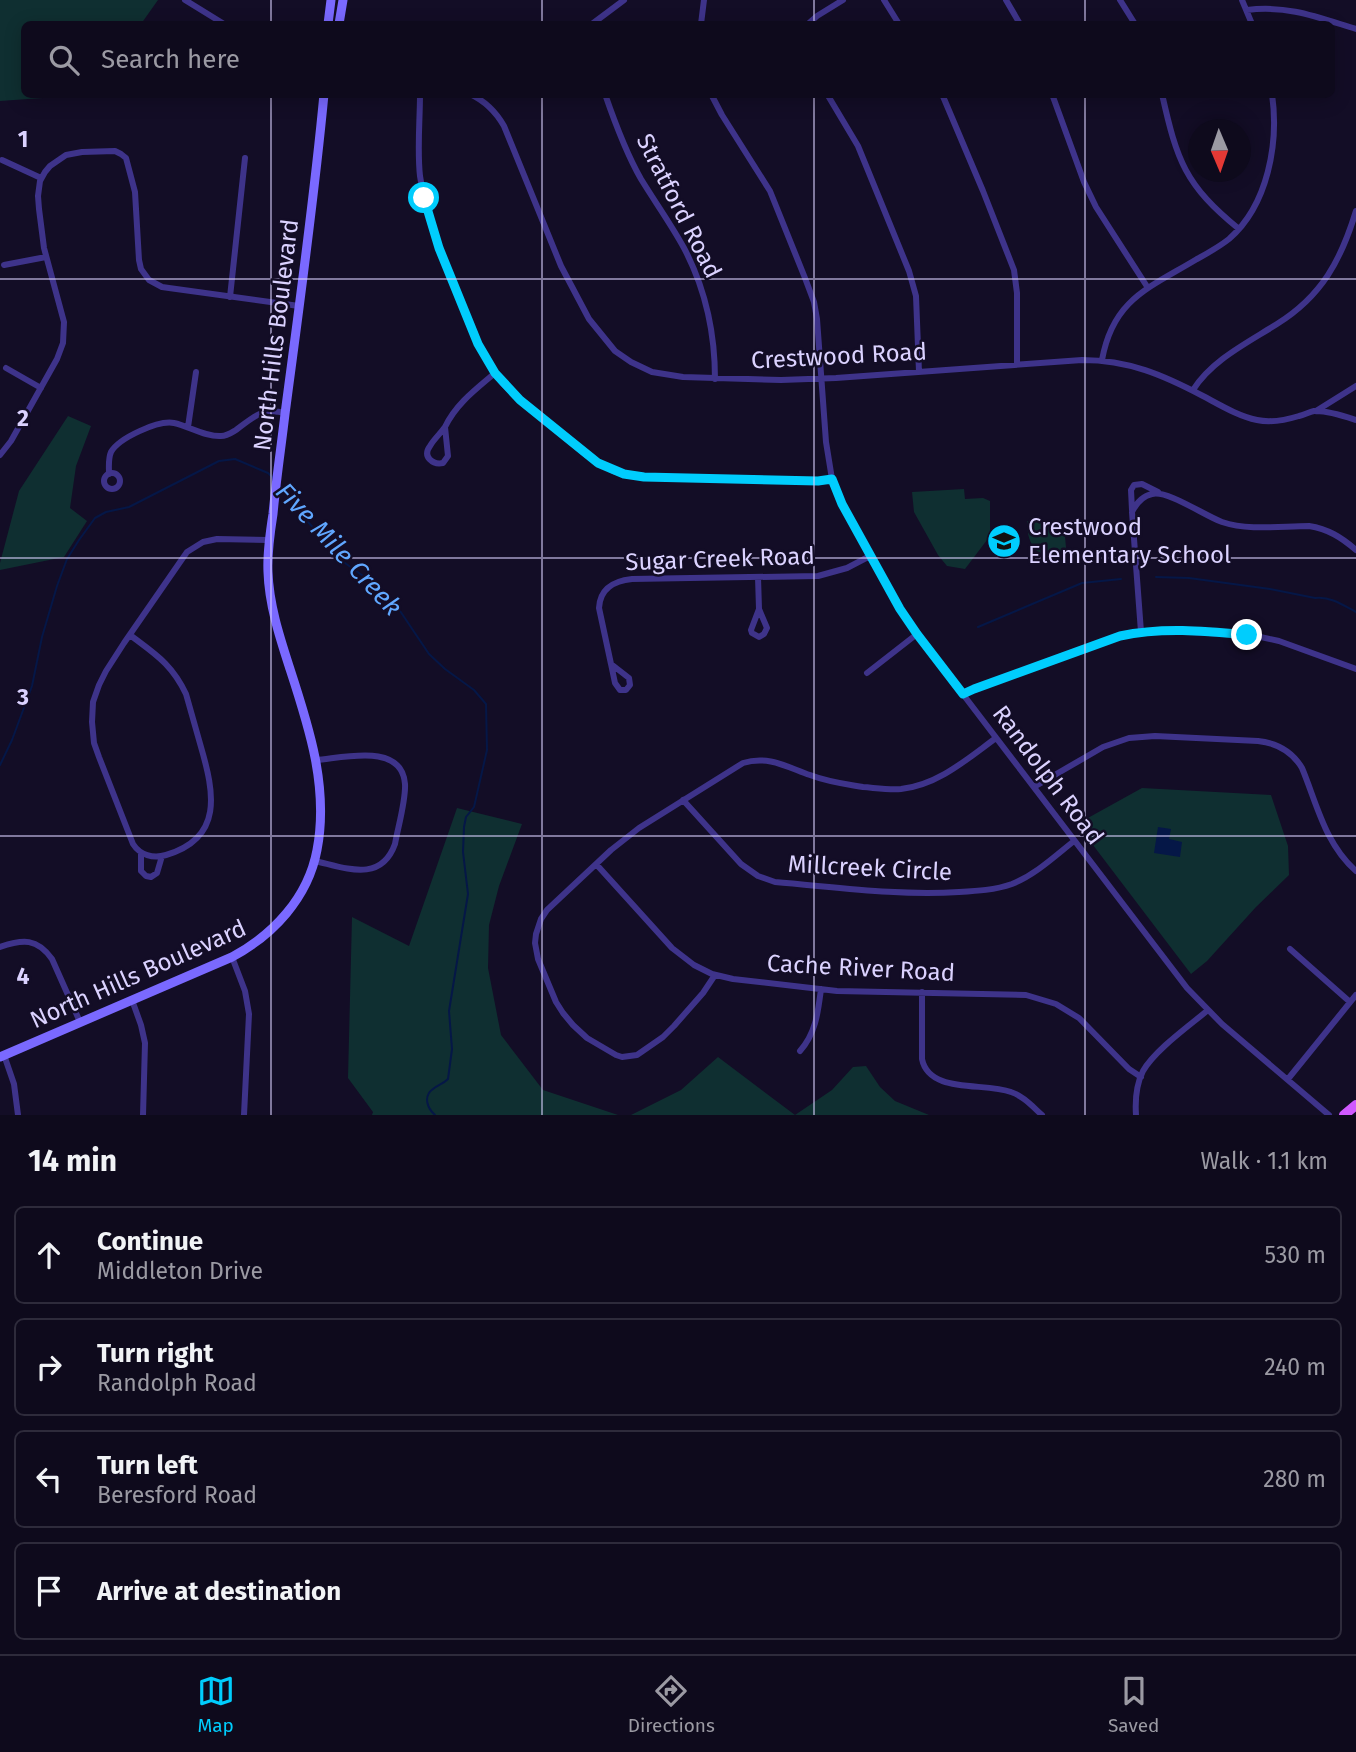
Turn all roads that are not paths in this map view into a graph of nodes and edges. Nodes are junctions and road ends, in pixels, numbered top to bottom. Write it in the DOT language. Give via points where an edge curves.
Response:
graph roads {
  1 [pos="185,0"];
  2 [pos="331,0"];
  3 [pos="342,0"];
  4 [pos="624,0"];
  5 [pos="704,0"];
  6 [pos="843,0"];
  7 [pos="884,0"];
  8 [pos="1006,0"];
  9 [pos="1120,0"];
  10 [pos="1242,0"];
  11 [pos="1247,10"];
  12 [pos="219,21"];
  13 [pos="328,21"];
  14 [pos="340,21"];
  15 [pos="597,21"];
  16 [pos="701,21"];
  17 [pos="811,21"];
  18 [pos="897,21"];
  19 [pos="1018,21"];
  20 [pos="1133,21"];
  21 [pos="1251,21"];
  22 [pos="1329,21"];
  23 [pos="1335,23"];
  24 [pos="1356,29"];
  25 [pos="324,98"];
  26 [pos="420,98"];
  27 [pos="483,98"];
  28 [pos="607,98"];
  29 [pos="713,98"];
  30 [pos="829,98"];
  31 [pos="944,98"];
  32 [pos="1053,98"];
  33 [pos="1163,98"];
  34 [pos="1272,98"];
  35 [pos="244,158"];
  36 [pos="2,160"];
  37 [pos="41,178"];
  38 [pos="1356,211"];
  39 [pos="1239,229"];
  40 [pos="46,257"];
  41 [pos="4,265"];
  42 [pos="1148,288"];
  43 [pos="230,297"];
  44 [pos="299,306"];
  45 [pos="1102,360"];
  46 [pos="1017,364"];
  47 [pos="6,368"];
  48 [pos="196,372"];
  49 [pos="919,372"];
  50 [pos="495,373"];
  51 [pos="715,379"];
  52 [pos="821,379"];
  53 [pos="1356,386"];
  54 [pos="41,388"];
  55 [pos="1193,390"];
  56 [pos="1315,411"];
  57 [pos="285,413"];
  58 [pos="1356,420"];
  59 [pos="188,427"];
  60 [pos="445,427"];
  61 [pos="0,455"];
  62 [pos="109,474"];
  63 [pos="832,479"];
  64 [pos="1164,494"];
  65 [pos="1132,512"];
  66 [pos="270,540"];
  67 [pos="1356,550"];
  68 [pos="870,556"];
  69 [pos="758,577"];
  70 [pos="758,609"];
  71 [pos="1141,632"];
  72 [pos="917,634"];
  73 [pos="130,635"];
  74 [pos="611,664"];
  75 [pos="1356,668"];
  76 [pos="867,673"];
  77 [pos="963,694"];
  78 [pos="996,738"];
  79 [pos="316,760"];
  80 [pos="1034,787"];
  81 [pos="683,800"];
  82 [pos="1074,841"];
  83 [pos="141,853"];
  84 [pos="162,856"];
  85 [pos="315,861"];
  86 [pos="596,864"];
  87 [pos="1356,871"];
  88 [pos="0,947"];
  89 [pos="1290,949"];
  90 [pos="232,957"];
  91 [pos="715,975"];
  92 [pos="821,989"];
  93 [pos="922,992"];
  94 [pos="1356,995"];
  95 [pos="132,1000"];
  96 [pos="1350,1002"];
  97 [pos="1208,1010"];
  98 [pos="80,1022"];
  99 [pos="800,1051"];
  100 [pos="2,1056"];
  101 [pos="1141,1077"];
  102 [pos="1288,1079"];
  103 [pos="1354,1109"];
  104 [pos="18,1115"];
  105 [pos="143,1115"];
  106 [pos="244,1115"];
  107 [pos="1042,1115"];
  108 [pos="1136,1115"];
  109 [pos="1329,1115"];
  110 [pos="1344,1115"];
  1 -- 12 [label="street"];
  2 -- 13 [label="street"];
  3 -- 14 [label="street"];
  4 -- 15 [label="street"];
  5 -- 16 [label="street"];
  6 -- 17 [label="street"];
  7 -- 18 [label="street"];
  8 -- 19 [label="street"];
  9 -- 20 [label="street"];
  10 -- 11 [label="street"];
  11 -- 21 [label="street"];
  11 -- 22 [label="street" via="1288,9"];
  23 -- 24 [label="street"];
  25 -- 44 [label="street, North Hills Boulevard"];
  26 -- 50 [label="street" via="419,162 426,207 478,344"];
  27 -- 51 [label="street, Crestwood Road" via="504,127 561,266 607,343 625,359 652,372"];
  28 -- 51 [label="street, Stratford Road" via="631,160 695,272 709,320"];
  29 -- 52 [label="street, Randolph Road" via="770,191 805,278 817,319"];
  30 -- 49 [label="street" via="858,146 909,271 916,296"];
  31 -- 46 [label="street" via="1012,262"];
  32 -- 42 [label="street" via="1090,194"];
  33 -- 39 [label="street" via="1174,144 1188,176 1208,202"];
  34 -- 39 [label="street" via="1274,127 1267,171 1256,203"];
  35 -- 43 [label="street"];
  36 -- 37 [label="street"];
  37 -- 40 [label="street" via="38,196"];
  37 -- 43 [label="street" via="59,158 72,153 121,154 135,192 144,274 162,287"];
  38 -- 55 [label="street" via="1339,257 1314,293 1288,317 1217,364"];
  39 -- 42 [label="street"];
  40 -- 41 [label="street"];
  40 -- 54 [label="street" via="64,332 60,353"];
  42 -- 45 [label="street" via="1115,319"];
  43 -- 44 [label="street"];
  44 -- 57 [label="street, North Hills Boulevard"];
  45 -- 46 [label="street, Crestwood Road"];
  45 -- 55 [label="street, Crestwood Road" via="1146,369"];
  46 -- 49 [label="street, Crestwood Road"];
  47 -- 54 [label="street"];
  48 -- 59 [label="street"];
  49 -- 52 [label="street, Crestwood Road"];
  50 -- 60 [label="street" via="461,402"];
  50 -- 63 [label="street" via="586,455 624,474"];
  51 -- 52 [label="street, Crestwood Road"];
  52 -- 63 [label="street, Randolph Road"];
  53 -- 56 [label="street"];
  54 -- 61 [label="street"];
  55 -- 56 [label="street, Crestwood Road" via="1261,421"];
  56 -- 58 [label="street, Crestwood Road"];
  57 -- 59 [label="street" via="259,413 223,436"];
  57 -- 66 [label="street, North Hills Boulevard"];
  59 -- 62 [label="street" via="164,422 122,440 109,457"];
  60 -- 60 [label="street" via="428,448 432,463 443,463 448,456"];
  63 -- 68 [label="street, Randolph Road"];
  64 -- 65 [label="street" via="1148,495"];
  64 -- 65 [label="street" via="1137,483 1131,490"];
  64 -- 67 [label="street" via="1222,522 1309,526 1337,535"];
  65 -- 71 [label="street"];
  66 -- 73 [label="street" via="217,539 195,546 181,559"];
  66 -- 79 [label="street, North Hills Boulevard" via="273,613"];
  68 -- 69 [label="street, Sugar Creek Road" via="830,574"];
  68 -- 72 [label="street, Randolph Road"];
  69 -- 70 [label="street"];
  69 -- 74 [label="street, Sugar Creek Road" via="613,583 599,602"];
  71 -- 75 [label="street" via="1256,636"];
  71 -- 77 [label="street" via="1104,641"];
  72 -- 76 [label="street"];
  72 -- 77 [label="street, Randolph Road"];
  73 -- 83 [label="street" via="99,685 92,723 94,743 126,828"];
  73 -- 84 [label="street" via="164,661 179,680 211,786 210,813 201,833 185,847"];
  77 -- 78 [label="street, Randolph Road"];
  78 -- 80 [label="street, Randolph Road"];
  78 -- 81 [label="street" via="947,773 911,787 881,789 836,783 764,759 736,767"];
  79 -- 85 [label="street, North Hills Boulevard" via="320,814"];
  79 -- 85 [label="street" via="383,757 392,761 405,782 395,844 385,862 363,871"];
  80 -- 82 [label="street, Randolph Road"];
  80 -- 87 [label="street" via="1103,747 1129,738 1271,743 1287,751 1302,768 1328,835"];
  81 -- 82 [label="street, Millcreek Circle" via="741,864 775,882 899,892 997,888 1021,880"];
  81 -- 86 [label="street" via="639,828"];
  82 -- 97 [label="street, Randolph Road"];
  83 -- 84 [label="street"];
  83 -- 84 [label="street" via="142,871 151,877"];
  85 -- 90 [label="street, North Hills Boulevard" via="302,891 278,924"];
  86 -- 91 [label="street, Cache River Road" via="672,948"];
  86 -- 91 [label="street" via="547,910 536,934 543,971 556,1002 573,1025 616,1055 637,1055 674,1026"];
  88 -- 98 [label="street" via="28,942 47,951"];
  89 -- 96 [label="street"];
  90 -- 95 [label="street, North Hills Boulevard"];
  90 -- 106 [label="street" via="248,1014"];
  91 -- 92 [label="street, Cache River Road"];
  92 -- 93 [label="street, Cache River Road"];
  92 -- 99 [label="street" via="815,1027"];
  93 -- 101 [label="street, Cache River Road" via="1016,994 1048,1001 1079,1018"];
  93 -- 107 [label="street" via="922,1059 930,1074 941,1081 1012,1092"];
  94 -- 96 [label="street"];
  95 -- 98 [label="street, North Hills Boulevard"];
  95 -- 105 [label="street" via="145,1043"];
  96 -- 102 [label="street"];
  97 -- 101 [label="street" via="1158,1054"];
  97 -- 102 [label="street, Randolph Road"];
  98 -- 100 [label="street, North Hills Boulevard"];
  100 -- 104 [label="street" via="15,1084"];
  101 -- 108 [label="street"];
  102 -- 109 [label="street, Randolph Road"];
  103 -- 110 [label="main road"];
}
